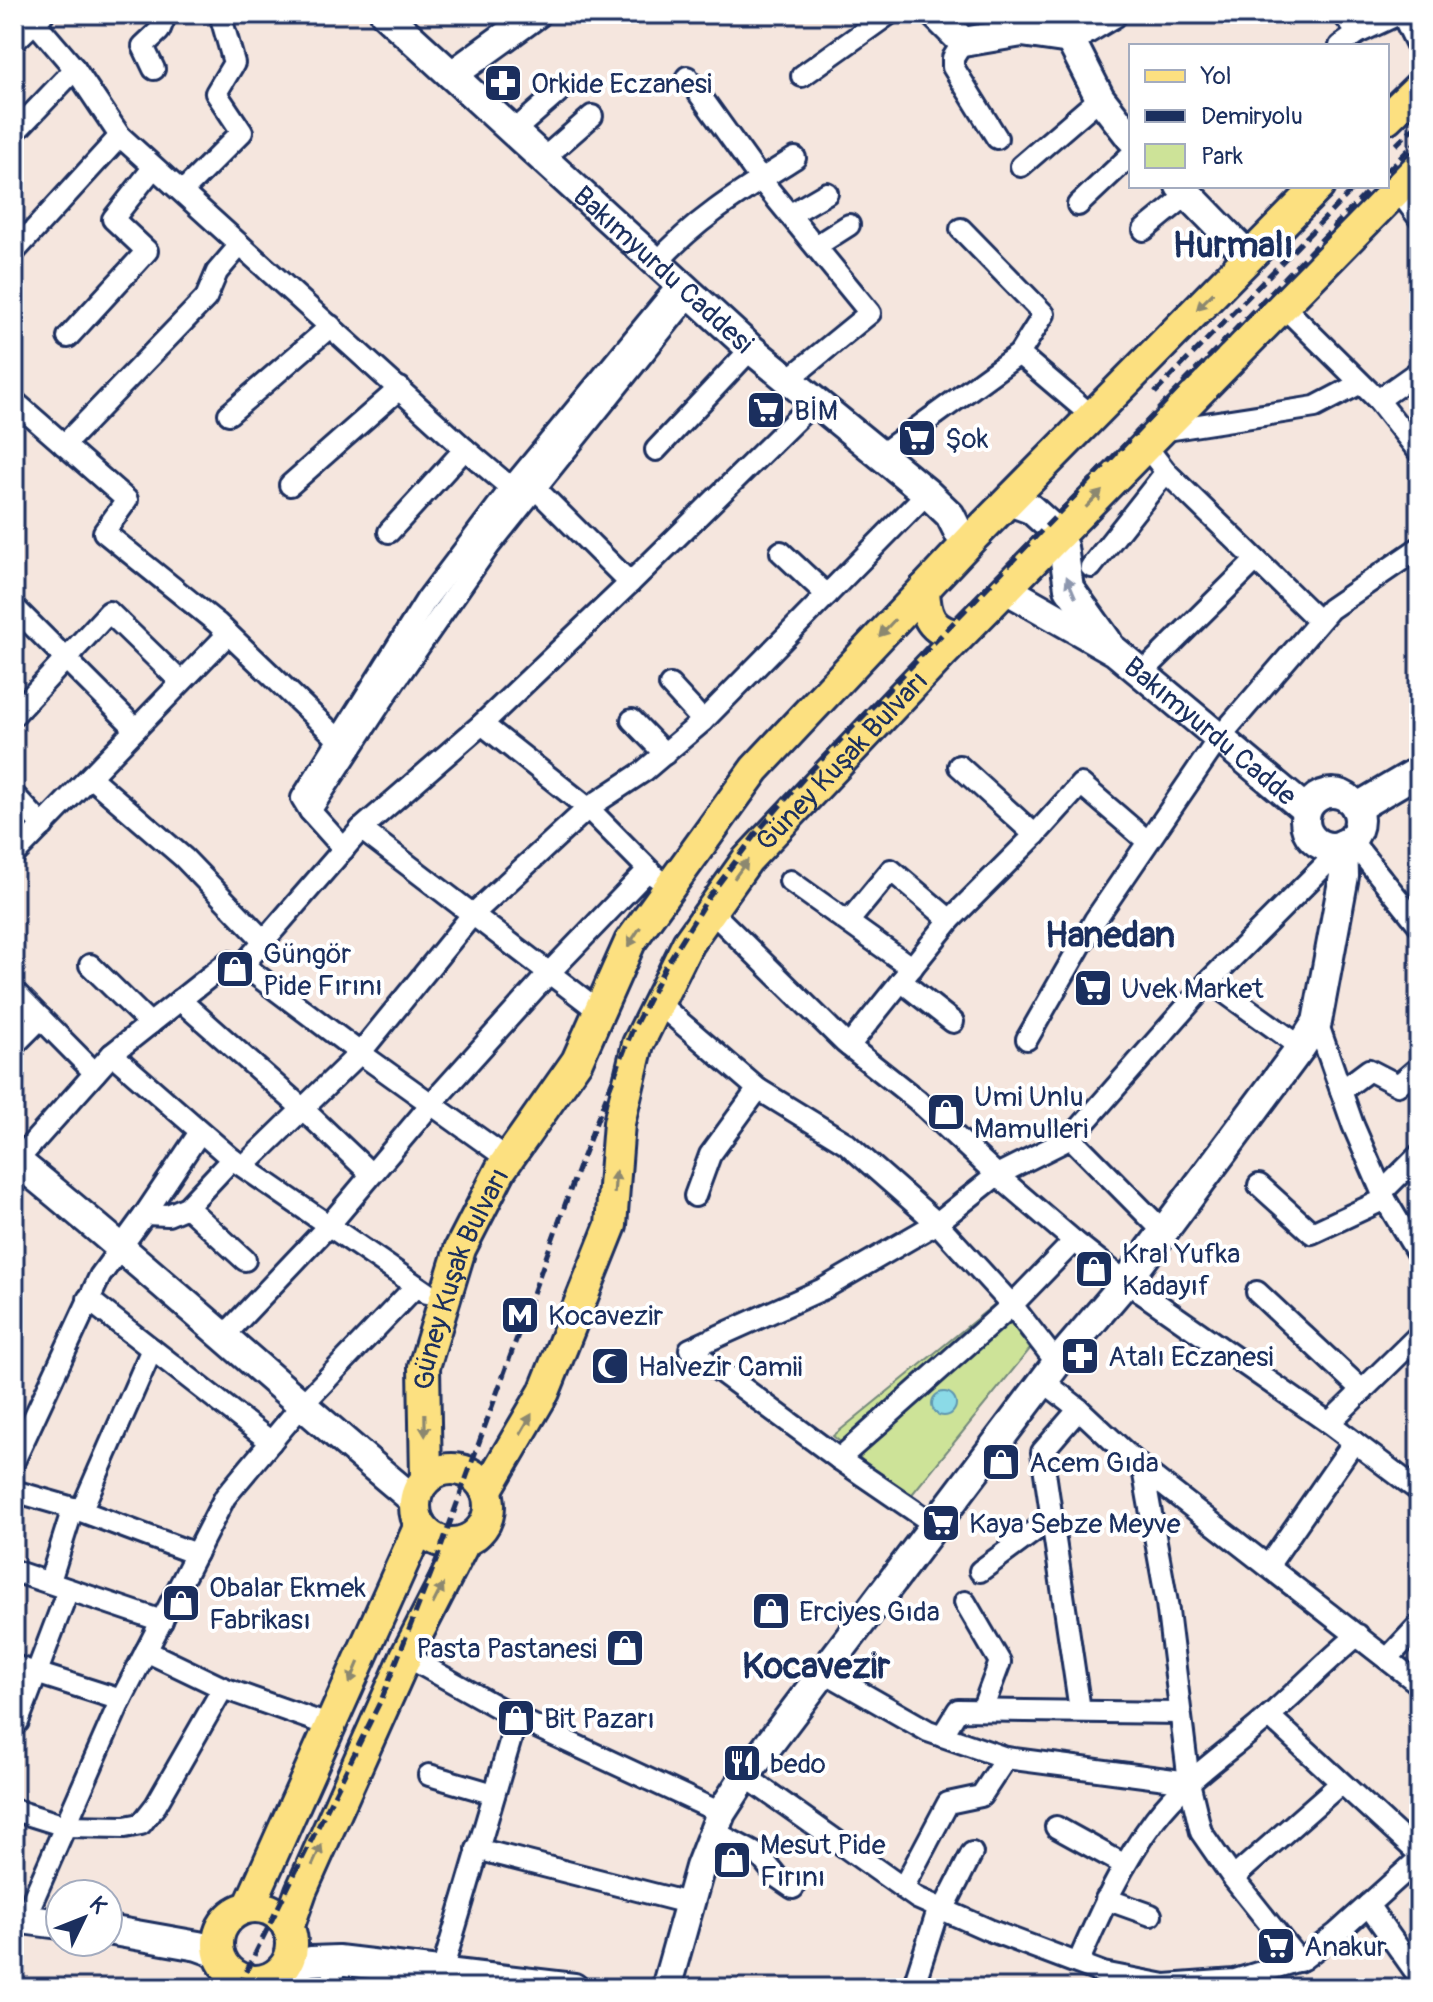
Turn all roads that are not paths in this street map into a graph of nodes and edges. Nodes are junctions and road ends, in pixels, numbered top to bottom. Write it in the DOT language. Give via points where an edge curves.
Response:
graph roads {
  1 [pos="166,14"];
  2 [pos="220,14"];
  3 [pos="385,14"];
  4 [pos="536,14"];
  5 [pos="889,14"];
  6 [pos="935,14"];
  7 [pos="1112,14"];
  8 [pos="1343,14"];
  9 [pos="1401,14"];
  10 [pos="35,16"];
  11 [pos="1064,26"];
  12 [pos="1358,33"];
  13 [pos="14,42"];
  14 [pos="963,42"];
  15 [pos="1343,44"];
  16 [pos="1419,49"];
  17 [pos="75,69"];
  18 [pos="154,69"];
  19 [pos="452,75"];
  20 [pos="802,76"];
  21 [pos="687,77"];
  22 [pos="1419,87"];
  23 [pos="563,88"];
  24 [pos="1100,98"];
  25 [pos="592,116"];
  26 [pos="1389,116"];
  27 [pos="514,131"];
  28 [pos="14,133"];
  29 [pos="1129,135"];
  30 [pos="120,136"];
  31 [pos="997,138"];
  32 [pos="1129,157"];
  33 [pos="795,158"];
  34 [pos="543,159"];
  35 [pos="1021,166"];
  36 [pos="1419,167"];
  37 [pos="153,168"];
  38 [pos="761,180"];
  39 [pos="1317,188"];
  40 [pos="1397,189"];
  41 [pos="1184,190"];
  42 [pos="183,191"];
  43 [pos="827,193"];
  44 [pos="1078,205"];
  45 [pos="791,214"];
  46 [pos="1419,218"];
  47 [pos="849,225"];
  48 [pos="961,229"];
  49 [pos="1144,230"];
  50 [pos="240,245"];
  51 [pos="816,246"];
  52 [pos="14,252"];
  53 [pos="1249,257"];
  54 [pos="657,263"];
  55 [pos="685,289"];
  56 [pos="1283,306"];
  57 [pos="331,326"];
  58 [pos="68,337"];
  59 [pos="751,349"];
  60 [pos="1019,354"];
  61 [pos="1419,371"];
  62 [pos="788,380"];
  63 [pos="1359,384"];
  64 [pos="400,388"];
  65 [pos="816,400"];
  66 [pos="1378,400"];
  67 [pos="14,401"];
  68 [pos="229,414"];
  69 [pos="1092,416"];
  70 [pos="1153,439"];
  71 [pos="64,445"];
  72 [pos="465,449"];
  73 [pos="656,450"];
  74 [pos="1419,452"];
  75 [pos="880,455"];
  76 [pos="1166,472"];
  77 [pos="290,485"];
  78 [pos="534,487"];
  79 [pos="511,488"];
  80 [pos="927,493"];
  81 [pos="1009,501"];
  82 [pos="389,532"];
  83 [pos="974,536"];
  84 [pos="1057,536"];
  85 [pos="1419,548"];
  86 [pos="781,552"];
  87 [pos="1256,560"];
  88 [pos="1091,567"];
  89 [pos="630,583"];
  90 [pos="924,589"];
  91 [pos="1006,589"];
  92 [pos="827,595"];
  93 [pos="14,607"];
  94 [pos="1318,620"];
  95 [pos="228,634"];
  96 [pos="959,636"];
  97 [pos="1115,651"];
  98 [pos="65,659"];
  99 [pos="1142,673"];
  100 [pos="181,682"];
  101 [pos="670,685"];
  102 [pos="14,715"];
  103 [pos="632,720"];
  104 [pos="703,721"];
  105 [pos="482,724"];
  106 [pos="136,729"];
  107 [pos="1219,738"];
  108 [pos="338,739"];
  109 [pos="665,754"];
  110 [pos="959,766"];
  111 [pos="1419,771"];
  112 [pos="90,777"];
  113 [pos="14,795"];
  114 [pos="588,808"];
  115 [pos="1356,808"];
  116 [pos="1306,810"];
  117 [pos="310,811"];
  118 [pos="43,826"];
  119 [pos="361,829"];
  120 [pos="1035,835"];
  121 [pos="1147,841"];
  122 [pos="1343,843"];
  123 [pos="344,849"];
  124 [pos="14,855"];
  125 [pos="658,879"];
  126 [pos="790,881"];
  127 [pos="711,911"];
  128 [pos="472,915"];
  129 [pos="1416,918"];
  130 [pos="950,920"];
  131 [pos="848,922"];
  132 [pos="265,942"];
  133 [pos="90,965"];
  134 [pos="243,965"];
  135 [pos="549,973"];
  136 [pos="906,974"];
  137 [pos="1209,981"];
  138 [pos="14,991"];
  139 [pos="180,1000"];
  140 [pos="658,1003"];
  141 [pos="599,1011"];
  142 [pos="41,1018"];
  143 [pos="953,1022"];
  144 [pos="1317,1022"];
  145 [pos="150,1024"];
  146 [pos="1027,1039"];
  147 [pos="14,1045"];
  148 [pos="849,1046"];
  149 [pos="1301,1047"];
  150 [pos="360,1053"];
  151 [pos="112,1054"];
  152 [pos="1419,1067"];
  153 [pos="95,1073"];
  154 [pos="758,1089"];
  155 [pos="1341,1091"];
  156 [pos="432,1103"];
  157 [pos="304,1110"];
  158 [pos="200,1132"];
  159 [pos="1071,1138"];
  160 [pos="1419,1155"];
  161 [pos="508,1159"];
  162 [pos="15,1162"];
  163 [pos="238,1162"];
  164 [pos="371,1174"];
  165 [pos="997,1175"];
  166 [pos="1259,1185"];
  167 [pos="695,1196"];
  168 [pos="1384,1196"];
  169 [pos="187,1207"];
  170 [pos="145,1214"];
  171 [pos="937,1223"];
  172 [pos="330,1224"];
  173 [pos="1163,1231"];
  174 [pos="1074,1241"];
  175 [pos="120,1246"];
  176 [pos="1419,1256"];
  177 [pos="245,1260"];
  178 [pos="1126,1282"];
  179 [pos="416,1286"];
  180 [pos="1257,1292"];
  181 [pos="88,1299"];
  182 [pos="443,1305"];
  183 [pos="1012,1305"];
  184 [pos="1419,1335"];
  185 [pos="224,1336"];
  186 [pos="152,1349"];
  187 [pos="1050,1372"];
  188 [pos="1363,1391"];
  189 [pos="301,1406"];
  190 [pos="1079,1409"];
  191 [pos="1329,1423"];
  192 [pos="271,1442"];
  193 [pos="1354,1442"];
  194 [pos="839,1459"];
  195 [pos="14,1461"];
  196 [pos="1143,1469"];
  197 [pos="14,1491"];
  198 [pos="486,1491"];
  199 [pos="1419,1491"];
  200 [pos="421,1502"];
  201 [pos="77,1510"];
  202 [pos="1052,1518"];
  203 [pos="934,1524"];
  204 [pos="465,1541"];
  205 [pos="196,1554"];
  206 [pos="1268,1566"];
  207 [pos="14,1571"];
  208 [pos="980,1571"];
  209 [pos="50,1581"];
  210 [pos="65,1598"];
  211 [pos="965,1602"];
  212 [pos="162,1621"];
  213 [pos="1419,1625"];
  214 [pos="1358,1635"];
  215 [pos="146,1651"];
  216 [pos="406,1656"];
  217 [pos="1388,1658"];
  218 [pos="14,1666"];
  219 [pos="36,1671"];
  220 [pos="823,1671"];
  221 [pos="1419,1684"];
  222 [pos="223,1688"];
  223 [pos="121,1700"];
  224 [pos="982,1710"];
  225 [pos="1080,1710"];
  226 [pos="1180,1713"];
  227 [pos="1269,1716"];
  228 [pos="517,1718"];
  229 [pos="18,1722"];
  230 [pos="331,1726"];
  231 [pos="942,1736"];
  232 [pos="1006,1758"];
  233 [pos="429,1775"];
  234 [pos="745,1776"];
  235 [pos="1189,1782"];
  236 [pos="1341,1783"];
  237 [pos="494,1794"];
  238 [pos="14,1810"];
  239 [pos="718,1822"];
  240 [pos="65,1826"];
  241 [pos="1056,1827"];
  242 [pos="477,1849"];
  243 [pos="972,1853"];
  244 [pos="1419,1857"];
  245 [pos="1125,1865"];
  246 [pos="1233,1878"];
  247 [pos="793,1888"];
  248 [pos="903,1888"];
  249 [pos="1106,1899"];
  250 [pos="688,1903"];
  251 [pos="1368,1905"];
  252 [pos="249,1907"];
  253 [pos="941,1908"];
  254 [pos="1151,1915"];
  255 [pos="19,1919"];
  256 [pos="44,1922"];
  257 [pos="124,1934"];
  258 [pos="307,1947"];
  259 [pos="215,1957"];
  260 [pos="1299,1961"];
  261 [pos="1078,1963"];
  262 [pos="1419,1977"];
  263 [pos="264,1980"];
  264 [pos="438,1980"];
  265 [pos="1234,1984"];
  266 [pos="330,1988"];
  267 [pos="574,1988"];
  268 [pos="666,1988"];
  269 [pos="913,1988"];
  1 -- 18 [label="street" via="159,31 143,46"];
  2 -- 42 [label="street" via="234,63 216,93 242,132"];
  3 -- 19 [label="main road, Bakımyurdu Caddesi"];
  4 -- 19 [label="main road"];
  5 -- 20 [label="street"];
  6 -- 14 [label="main road"];
  7 -- 11 [label="main road"];
  8 -- 12 [label="street"];
  9 -- 12 [label="street"];
  9 -- 16 [label="street"];
  10 -- 13 [label="street"];
  10 -- 17 [label="street"];
  11 -- 14 [label="main road"];
  11 -- 24 [label="main road"];
  12 -- 15 [label="street"];
  14 -- 31 [label="street" via="953,67"];
  17 -- 28 [label="street"];
  17 -- 30 [label="street"];
  19 -- 27 [label="main road, Bakımyurdu Caddesi"];
  21 -- 38 [label="street"];
  22 -- 26 [label="main road"];
  23 -- 27 [label="street"];
  24 -- 29 [label="main road"];
  24 -- 35 [label="street"];
  25 -- 34 [label="street"];
  27 -- 34 [label="main road, Bakımyurdu Caddesi"];
  30 -- 37 [label="street"];
  30 -- 52 [label="street"];
  32 -- 44 [label="street"];
  33 -- 38 [label="street"];
  34 -- 54 [label="main road, Bakımyurdu Caddesi"];
  36 -- 40 [label="main road, Güney Kuşak Bulvarı"];
  37 -- 42 [label="street"];
  37 -- 58 [label="street" via="113,219 147,251"];
  38 -- 45 [label="street"];
  38 -- 54 [label="street" via="678,239"];
  39 -- 53 [label="main road, Güney Kuşak Bulvarı"];
  40 -- 46 [label="street"];
  40 -- 56 [label="main road, Güney Kuşak Bulvarı"];
  41 -- 49 [label="street"];
  41 -- 53 [label="main road"];
  42 -- 50 [label="street"];
  43 -- 45 [label="street"];
  45 -- 51 [label="street"];
  47 -- 51 [label="street"];
  48 -- 60 [label="street" via="1044,314"];
  50 -- 57 [label="street"];
  50 -- 71 [label="street" via="217,272 206,298"];
  51 -- 62 [label="street" via="870,313"];
  53 -- 69 [label="main road, Güney Kuşak Bulvarı, one-way"];
  54 -- 55 [label="main road, Bakımyurdu Caddesi"];
  55 -- 59 [label="main road, Bakımyurdu Caddesi"];
  55 -- 78 [label="street"];
  55 -- 79 [label="street"];
  56 -- 63 [label="street"];
  56 -- 70 [label="main road, Güney Kuşak Bulvarı"];
  57 -- 64 [label="street"];
  57 -- 68 [label="street"];
  59 -- 62 [label="main road, Bakımyurdu Caddesi"];
  59 -- 73 [label="street"];
  60 -- 69 [label="street"];
  60 -- 75 [label="street"];
  61 -- 66 [label="street"];
  62 -- 65 [label="main road, Bakımyurdu Caddesi"];
  63 -- 66 [label="street"];
  63 -- 70 [label="street" via="1315,407"];
  64 -- 72 [label="street"];
  64 -- 77 [label="street"];
  65 -- 75 [label="main road, Bakımyurdu Caddesi"];
  65 -- 89 [label="street"];
  66 -- 74 [label="street"];
  67 -- 71 [label="street"];
  69 -- 81 [label="main road, Güney Kuşak Bulvarı"];
  70 -- 76 [label="street"];
  84 -- 70 [label="main road, Güney Kuşak Bulvarı, one-way"];
  71 -- 95 [label="street" via="127,500 104,532"];
  72 -- 79 [label="street"];
  72 -- 82 [label="street"];
  75 -- 80 [label="main road, Bakımyurdu Caddesi"];
  76 -- 87 [label="street"];
  76 -- 88 [label="street"];
  78 -- 89 [label="street"];
  78 -- 117 [label="street"];
  79 -- 108 [label="street" via="427,599"];
  80 -- 83 [label="main road, Bakımyurdu Caddesi"];
  80 -- 92 [label="street"];
  81 -- 83 [label="main road, Güney Kuşak Bulvarı"];
  81 -- 84 [label="main road" via="1031,509"];
  83 -- 90 [label="main road, Güney Kuşak Bulvarı"];
  84 -- 91 [label="main road, Güney Kuşak Bulvarı"];
  97 -- 84 [label="main road, one-way" via="1069,588"];
  85 -- 94 [label="street"];
  86 -- 92 [label="street"];
  87 -- 94 [label="street"];
  87 -- 99 [label="street"];
  89 -- 105 [label="street"];
  90 -- 96 [label="main road" via="930,621 942,633"];
  90 -- 125 [label="main road, Güney Kuşak Bulvarı, one-way"];
  91 -- 96 [label="main road, Güney Kuşak Bulvarı"];
  91 -- 97 [label="main road"];
  92 -- 104 [label="street"];
  93 -- 98 [label="street"];
  94 -- 107 [label="street"];
  95 -- 100 [label="street"];
  95 -- 108 [label="street"];
  127 -- 96 [label="main road, Güney Kuşak Bulvarı, one-way" via="747,860"];
  97 -- 99 [label="main road, Bakımyurdu Cadde"];
  98 -- 100 [label="street" via="109,612"];
  98 -- 102 [label="street"];
  98 -- 106 [label="street"];
  99 -- 107 [label="main road, Bakımyurdu Cadde"];
  100 -- 106 [label="street"];
  101 -- 104 [label="street"];
  103 -- 109 [label="street"];
  104 -- 109 [label="street"];
  105 -- 114 [label="street"];
  105 -- 119 [label="street"];
  106 -- 112 [label="street"];
  107 -- 116 [label="main road, Bakımyurdu Cadde"];
  107 -- 121 [label="street"];
  108 -- 117 [label="street" via="302,798"];
  109 -- 114 [label="street"];
  110 -- 120 [label="street"];
  111 -- 115 [label="main road"];
  112 -- 118 [label="street"];
  112 -- 132 [label="street" via="184,858"];
  113 -- 118 [label="street"];
  114 -- 125 [label="street"];
  114 -- 128 [label="street"];
  115 -- 116 [label="main road" via="1344,795 1327,793"];
  115 -- 122 [label="main road" via="1358,825"];
  116 -- 122 [label="main road" via="1310,836 1317,842"];
  117 -- 123 [label="street"];
  118 -- 124 [label="street"];
  119 -- 123 [label="street"];
  119 -- 128 [label="street"];
  120 -- 121 [label="street" via="1081,784"];
  120 -- 130 [label="street"];
  121 -- 146 [label="street"];
  122 -- 129 [label="street"];
  122 -- 137 [label="street"];
  122 -- 144 [label="main road" via="1344,876"];
  123 -- 132 [label="street"];
  125 -- 135 [label="street"];
  125 -- 141 [label="main road, Güney Kuşak Bulvarı, one-way"];
  126 -- 131 [label="street"];
  127 -- 140 [label="main road, Güney Kuşak Bulvarı"];
  127 -- 148 [label="street"];
  128 -- 135 [label="street"];
  128 -- 150 [label="street"];
  130 -- 131 [label="street" via="891,870"];
  130 -- 136 [label="street"];
  131 -- 136 [label="street"];
  132 -- 134 [label="street"];
  133 -- 145 [label="street"];
  134 -- 139 [label="street" via="228,962"];
  134 -- 150 [label="street"];
  135 -- 141 [label="street"];
  135 -- 156 [label="street"];
  136 -- 143 [label="street"];
  136 -- 148 [label="street"];
  137 -- 149 [label="street"];
  137 -- 159 [label="street"];
  138 -- 142 [label="street"];
  139 -- 145 [label="street"];
  139 -- 157 [label="street"];
  140 -- 154 [label="street"];
  198 -- 140 [label="main road, Güney Kuşak Bulvarı, one-way" via="544,1392 611,1225 619,1123 638,1044"];
  141 -- 161 [label="main road, Güney Kuşak Bulvarı" via="577,1061"];
  142 -- 147 [label="street"];
  142 -- 153 [label="street"];
  144 -- 149 [label="main road"];
  144 -- 155 [label="street"];
  145 -- 151 [label="street"];
  148 -- 165 [label="street"];
  149 -- 173 [label="main road"];
  150 -- 156 [label="street"];
  150 -- 157 [label="street"];
  151 -- 153 [label="street"];
  151 -- 158 [label="street"];
  152 -- 155 [label="street" via="1398,1085 1369,1070"];
  153 -- 162 [label="street"];
  154 -- 167 [label="street" via="710,1155"];
  154 -- 171 [label="street" via="846,1143"];
  155 -- 168 [label="street"];
  156 -- 161 [label="street"];
  156 -- 164 [label="street"];
  157 -- 163 [label="street"];
  157 -- 164 [label="street"];
  158 -- 163 [label="street"];
  158 -- 170 [label="street"];
  159 -- 165 [label="street"];
  159 -- 173 [label="street"];
  160 -- 168 [label="street"];
  161 -- 182 [label="main road, Güney Kuşak Bulvarı" via="460,1249"];
  162 -- 175 [label="main road"];
  163 -- 169 [label="street"];
  163 -- 172 [label="street"];
  164 -- 172 [label="street"];
  165 -- 171 [label="street"];
  165 -- 174 [label="street"];
  166 -- 168 [label="street" via="1312,1233"];
  168 -- 176 [label="street"];
  169 -- 170 [label="street" via="168,1215"];
  169 -- 177 [label="street"];
  170 -- 175 [label="street"];
  171 -- 183 [label="street"];
  171 -- 194 [label="street" via="823,1289 690,1349"];
  172 -- 179 [label="street"];
  172 -- 185 [label="street"];
  173 -- 178 [label="main road"];
  174 -- 178 [label="street"];
  174 -- 183 [label="street"];
  175 -- 181 [label="street"];
  175 -- 185 [label="main road"];
  178 -- 187 [label="main road"];
  178 -- 191 [label="street"];
  179 -- 182 [label="street"];
  179 -- 189 [label="street"];
  180 -- 188 [label="street"];
  181 -- 186 [label="street"];
  181 -- 195 [label="street"];
  182 -- 200 [label="main road, Güney Kuşak Bulvarı, one-way" via="424,1367"];
  183 -- 187 [label="street"];
  183 -- 194 [label="street"];
  184 -- 188 [label="street"];
  185 -- 189 [label="main road"];
  186 -- 192 [label="street"];
  186 -- 201 [label="street"];
  187 -- 190 [label="street"];
  187 -- 203 [label="main road"];
  188 -- 191 [label="street"];
  189 -- 192 [label="street"];
  189 -- 200 [label="main road"];
  190 -- 196 [label="street"];
  190 -- 202 [label="street" via="1042,1452"];
  191 -- 193 [label="street"];
  192 -- 205 [label="street" via="225,1497"];
  193 -- 199 [label="street"];
  193 -- 206 [label="street"];
  194 -- 203 [label="street"];
  196 -- 206 [label="street"];
  196 -- 226 [label="street"];
  197 -- 201 [label="street"];
  198 -- 200 [label="main road" via="459,1469 436,1472"];
  198 -- 204 [label="main road" via="484,1525"];
  200 -- 204 [label="main road" via="440,1541"];
  200 -- 230 [label="main road, Güney Kuşak Bulvarı, one-way"];
  201 -- 205 [label="street"];
  201 -- 209 [label="street"];
  202 -- 208 [label="street"];
  202 -- 225 [label="street"];
  203 -- 220 [label="main road"];
  216 -- 204 [label="main road, one-way"];
  205 -- 212 [label="street"];
  206 -- 214 [label="street"];
  207 -- 209 [label="street"];
  209 -- 212 [label="street"];
  210 -- 219 [label="street"];
  211 -- 224 [label="street" via="1000,1662"];
  212 -- 215 [label="street"];
  213 -- 217 [label="street"];
  214 -- 217 [label="street"];
  214 -- 227 [label="street"];
  215 -- 222 [label="street"];
  215 -- 223 [label="street"];
  216 -- 228 [label="street"];
  258 -- 216 [label="main road, one-way" via="301,1891"];
  217 -- 221 [label="street"];
  218 -- 219 [label="street"];
  219 -- 223 [label="street"];
  219 -- 229 [label="street"];
  220 -- 231 [label="street"];
  220 -- 234 [label="main road"];
  222 -- 230 [label="street"];
  222 -- 240 [label="street" via="141,1824"];
  223 -- 240 [label="street"];
  224 -- 225 [label="street"];
  224 -- 231 [label="street" via="958,1710"];
  225 -- 226 [label="street"];
  226 -- 235 [label="street"];
  227 -- 235 [label="street"];
  227 -- 236 [label="street"];
  228 -- 237 [label="street"];
  228 -- 239 [label="street"];
  230 -- 252 [label="main road, Güney Kuşak Bulvarı"];
  231 -- 232 [label="street"];
  232 -- 235 [label="street"];
  232 -- 248 [label="street" via="981,1796 948,1803"];
  233 -- 237 [label="street"];
  234 -- 239 [label="main road"];
  234 -- 248 [label="street"];
  235 -- 245 [label="street" via="1156,1818"];
  235 -- 246 [label="street" via="1201,1832"];
  236 -- 244 [label="street"];
  236 -- 246 [label="street"];
  237 -- 242 [label="street"];
  238 -- 240 [label="street"];
  239 -- 247 [label="street"];
  239 -- 250 [label="main road"];
  240 -- 255 [label="street"];
  241 -- 245 [label="street"];
  242 -- 250 [label="street"];
  242 -- 264 [label="street"];
  243 -- 253 [label="street"];
  244 -- 251 [label="street"];
  245 -- 249 [label="street"];
  246 -- 260 [label="street"];
  248 -- 253 [label="street"];
  249 -- 254 [label="street"];
  249 -- 261 [label="street"];
  250 -- 268 [label="main road"];
  251 -- 260 [label="street"];
  251 -- 262 [label="street"];
  252 -- 258 [label="main road" via="272,1911"];
  252 -- 259 [label="main road" via="227,1919"];
  253 -- 261 [label="street"];
  253 -- 269 [label="street"];
  255 -- 256 [label="main road"];
  257 -- 259 [label="main road"];
  258 -- 263 [label="main road"];
  258 -- 264 [label="main road"];
  258 -- 266 [label="street"];
  259 -- 263 [label="main road" via="234,1974"];
  260 -- 265 [label="street"];
  261 -- 265 [label="street" via="1165,1985"];
  264 -- 267 [label="main road"];
}
